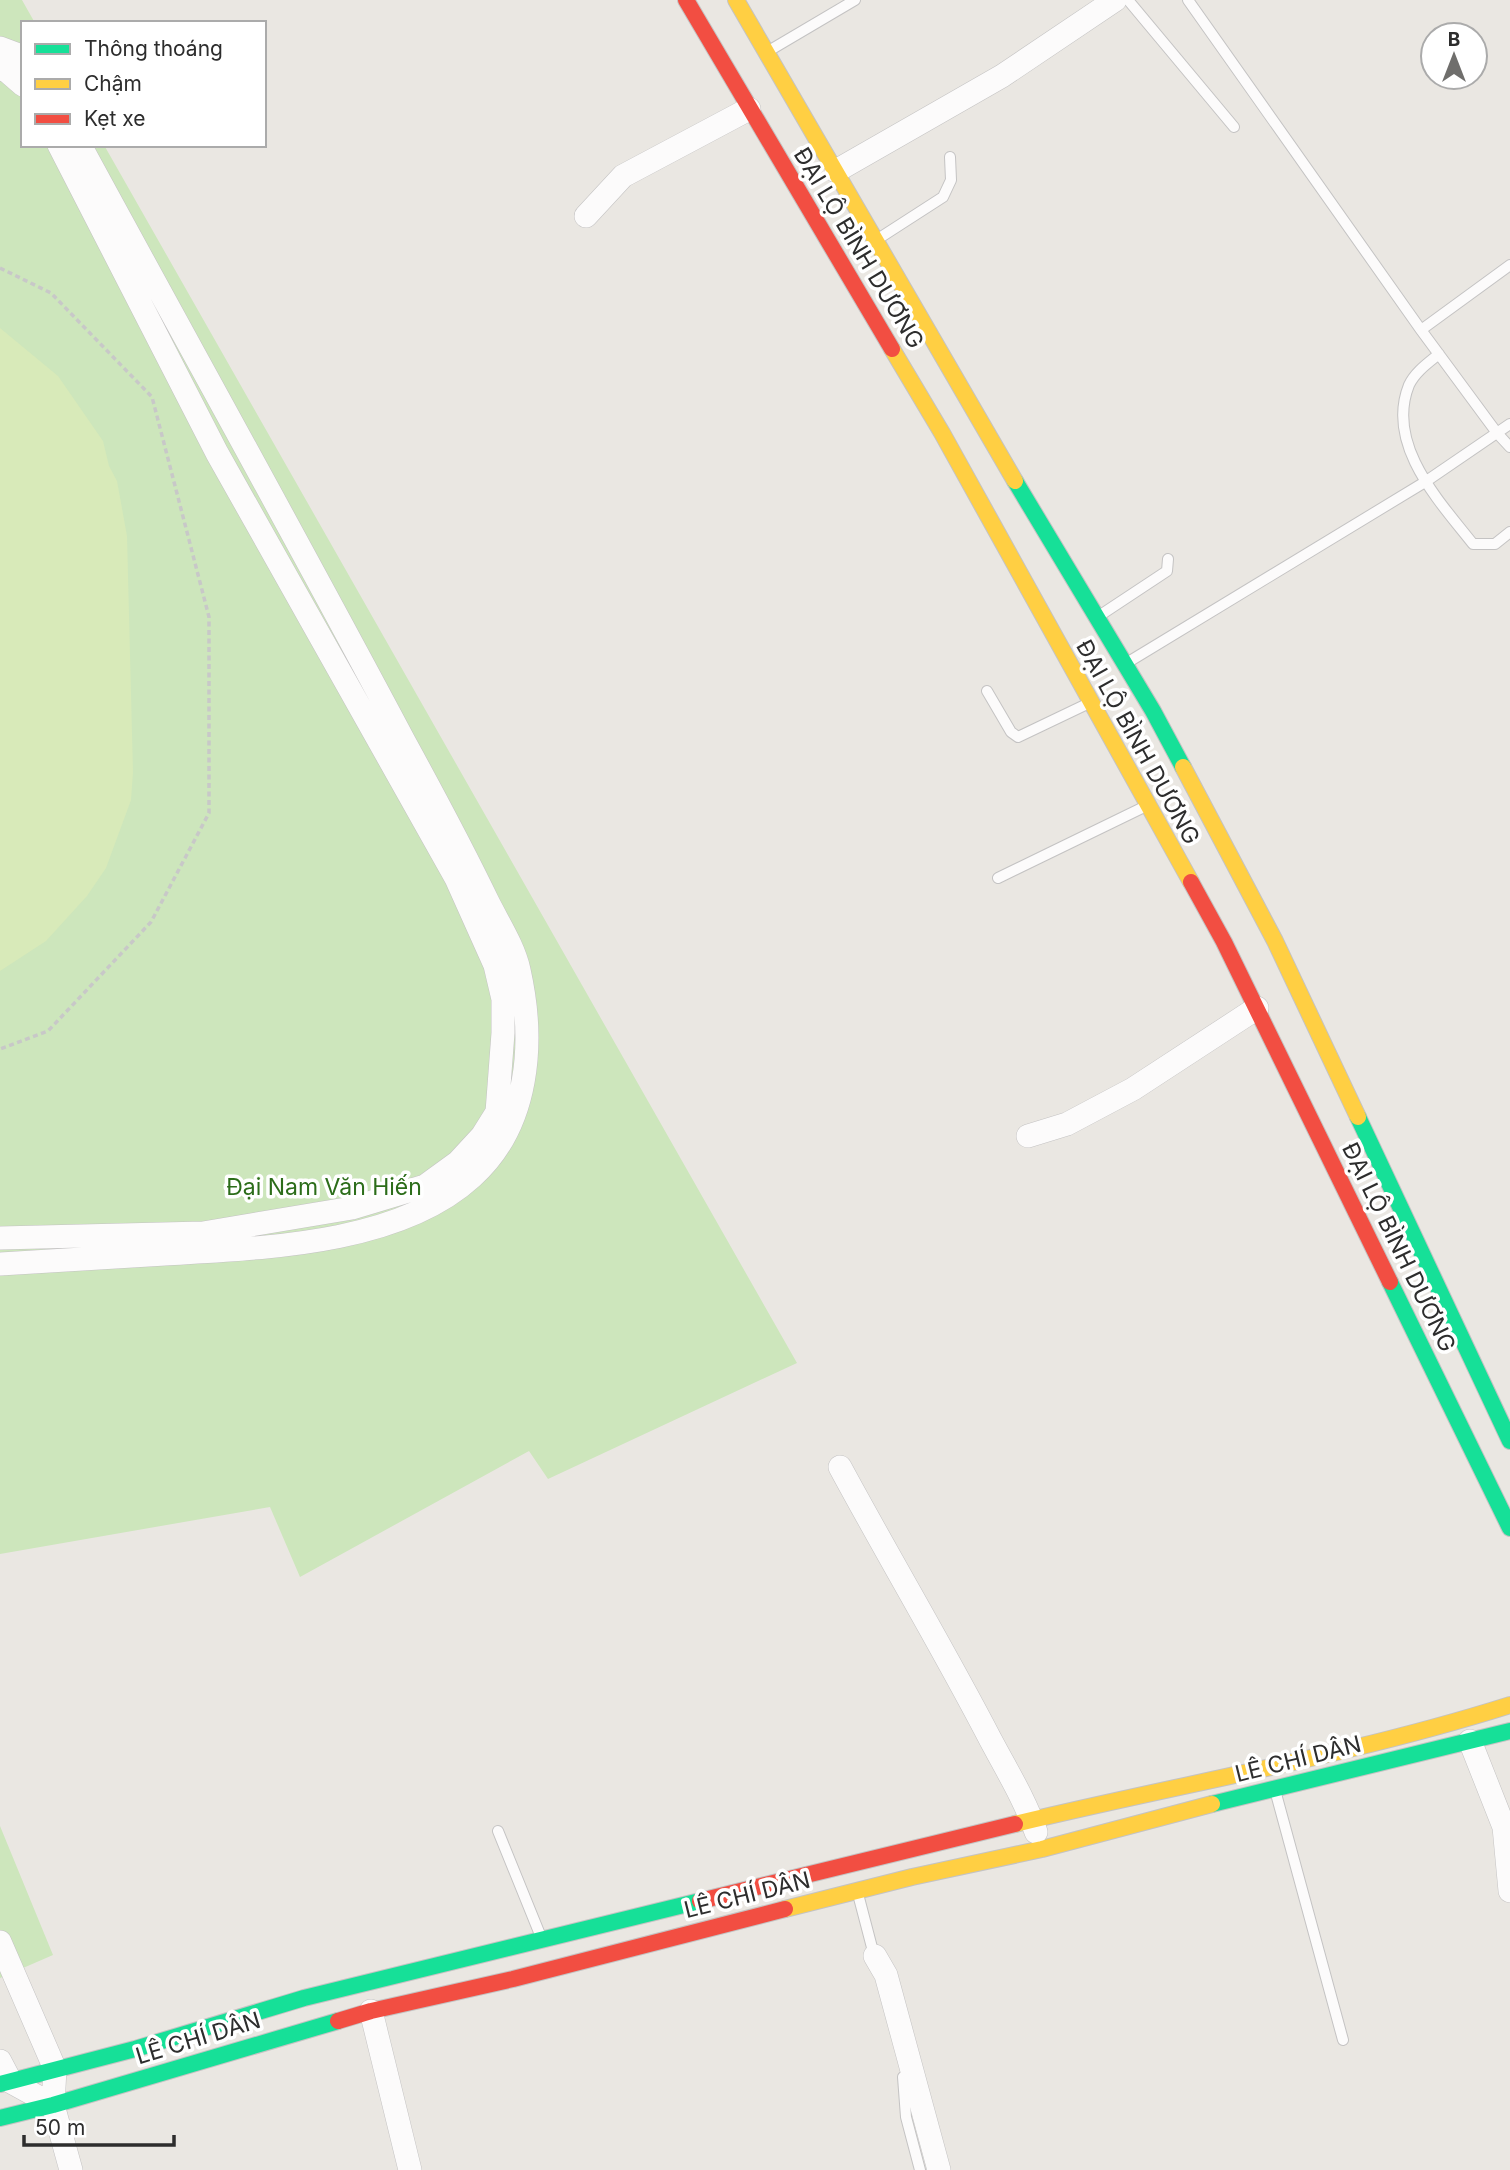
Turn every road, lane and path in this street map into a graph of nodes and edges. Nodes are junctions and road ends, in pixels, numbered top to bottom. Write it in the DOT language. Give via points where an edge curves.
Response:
graph roads {
  1 [pos="686,0"];
  2 [pos="736,0"];
  3 [pos="855,0"];
  4 [pos="1115,0"];
  5 [pos="1128,0"];
  6 [pos="1188,0"];
  7 [pos="0,48"];
  8 [pos="766,52"];
  9 [pos="21,59"];
  10 [pos="0,68"];
  11 [pos="21,84"];
  12 [pos="749,109"];
  13 [pos="1234,127"];
  14 [pos="60,147"];
  15 [pos="81,147"];
  16 [pos="950,157"];
  17 [pos="835,172"];
  18 [pos="586,216"];
  19 [pos="876,240"];
  20 [pos="1510,265"];
  21 [pos="0,268"];
  22 [pos="1421,330"];
  23 [pos="1439,354"];
  24 [pos="1510,424"];
  25 [pos="1497,433"];
  26 [pos="1510,447"];
  27 [pos="1425,482"];
  28 [pos="1510,532"];
  29 [pos="1168,559"];
  30 [pos="1097,618"];
  31 [pos="1125,664"];
  32 [pos="987,691"];
  33 [pos="1090,703"];
  34 [pos="1147,806"];
  35 [pos="998,878"];
  36 [pos="1257,1008"];
  37 [pos="0,1049"];
  38 [pos="1028,1136"];
  39 [pos="0,1238"];
  40 [pos="0,1264"];
  41 [pos="1510,1441"];
  42 [pos="840,1467"];
  43 [pos="1510,1528"];
  44 [pos="1510,1704"];
  45 [pos="1510,1731"];
  46 [pos="1470,1741"];
  47 [pos="1274,1787"];
  48 [pos="1032,1820"];
  49 [pos="498,1831"];
  50 [pos="1042,1849"];
  51 [pos="858,1891"];
  52 [pos="1510,1891"];
  53 [pos="542,1940"];
  54 [pos="0,1942"];
  55 [pos="875,1956"];
  56 [pos="371,2011"];
  57 [pos="1343,2040"];
  58 [pos="0,2061"];
  59 [pos="55,2069"];
  60 [pos="5,2083"];
  61 [pos="53,2105"];
  62 [pos="0,2118"];
  63 [pos="71,2170"];
  64 [pos="410,2170"];
  65 [pos="920,2170"];
  66 [pos="939,2170"];
  1 -- 12 [label="main road, ĐẠI LỘ BÌNH DƯƠNG"];
  2 -- 8 [label="main road, ĐẠI LỘ BÌNH DƯƠNG"];
  3 -- 8 [label="lane"];
  4 -- 17 [label="street" via="1002,76"];
  5 -- 13 [label="lane"];
  6 -- 22 [label="lane"];
  7 -- 9 [label="street"];
  8 -- 17 [label="main road, ĐẠI LỘ BÌNH DƯƠNG"];
  10 -- 11 [label="street"];
  12 -- 18 [label="street" via="623,176"];
  12 -- 33 [label="main road, ĐẠI LỘ BÌNH DƯƠNG" via="942,433"];
  14 -- 39 [label="street" via="217,453 456,877 495,965 503,999 503,1033 497,1112 458,1162 425,1186 352,1209 203,1233"];
  15 -- 40 [label="street" via="393,719 518,963 528,1031 526,1074 499,1147 482,1167 447,1196 402,1218 331,1239 261,1248"];
  16 -- 19 [label="lane" via="951,180 943,197"];
  17 -- 19 [label="main road, ĐẠI LỘ BÌNH DƯƠNG"];
  19 -- 30 [label="main road, ĐẠI LỘ BÌNH DƯƠNG"];
  20 -- 22 [label="lane"];
  21 -- 37 [label="path" via="51,293 152,397 209,617 209,813 151,922 48,1031"];
  22 -- 23 [label="lane"];
  23 -- 25 [label="lane"];
  23 -- 27 [label="lane" via="1409,384 1404,411 1415,465"];
  24 -- 25 [label="lane"];
  25 -- 26 [label="lane"];
  25 -- 27 [label="lane"];
  27 -- 28 [label="lane" via="1473,544 1495,544"];
  27 -- 31 [label="lane"];
  29 -- 30 [label="lane" via="1167,571"];
  30 -- 31 [label="main road, ĐẠI LỘ BÌNH DƯƠNG"];
  31 -- 41 [label="main road, ĐẠI LỘ BÌNH DƯƠNG" via="1275,941 1335,1082"];
  32 -- 33 [label="lane" via="1018,737"];
  33 -- 34 [label="main road, ĐẠI LỘ BÌNH DƯƠNG"];
  34 -- 35 [label="lane"];
  34 -- 36 [label="main road, ĐẠI LỘ BÌNH DƯƠNG"];
  36 -- 38 [label="street" via="1133,1089 1067,1124"];
  36 -- 43 [label="main road, ĐẠI LỘ BÌNH DƯƠNG" via="1307,1096"];
  42 -- 48 [label="street"];
  44 -- 48 [label="main road, LÊ CHÍ DÂN" via="1466,1719"];
  45 -- 46 [label="main road, LÊ CHÍ DÂN"];
  46 -- 47 [label="main road, LÊ CHÍ DÂN"];
  46 -- 52 [label="street" via="1504,1827"];
  47 -- 50 [label="main road, LÊ CHÍ DÂN"];
  47 -- 57 [label="lane"];
  48 -- 50 [label="street"];
  48 -- 53 [label="main road, LÊ CHÍ DÂN"];
  49 -- 53 [label="lane"];
  50 -- 51 [label="main road, LÊ CHÍ DÂN"];
  51 -- 55 [label="lane"];
  51 -- 56 [label="main road, LÊ CHÍ DÂN"];
  53 -- 59 [label="main road, LÊ CHÍ DÂN" via="304,1998"];
  54 -- 59 [label="street"];
  55 -- 65 [label="lane"];
  55 -- 66 [label="street" via="886,1975"];
  56 -- 61 [label="main road, LÊ CHÍ DÂN"];
  56 -- 64 [label="street"];
  58 -- 60 [label="street"];
  59 -- 60 [label="main road, LÊ CHÍ DÂN"];
  59 -- 61 [label="street"];
  60 -- 61 [label="street"];
  61 -- 62 [label="main road, LÊ CHÍ DÂN"];
  61 -- 63 [label="street"];
}
